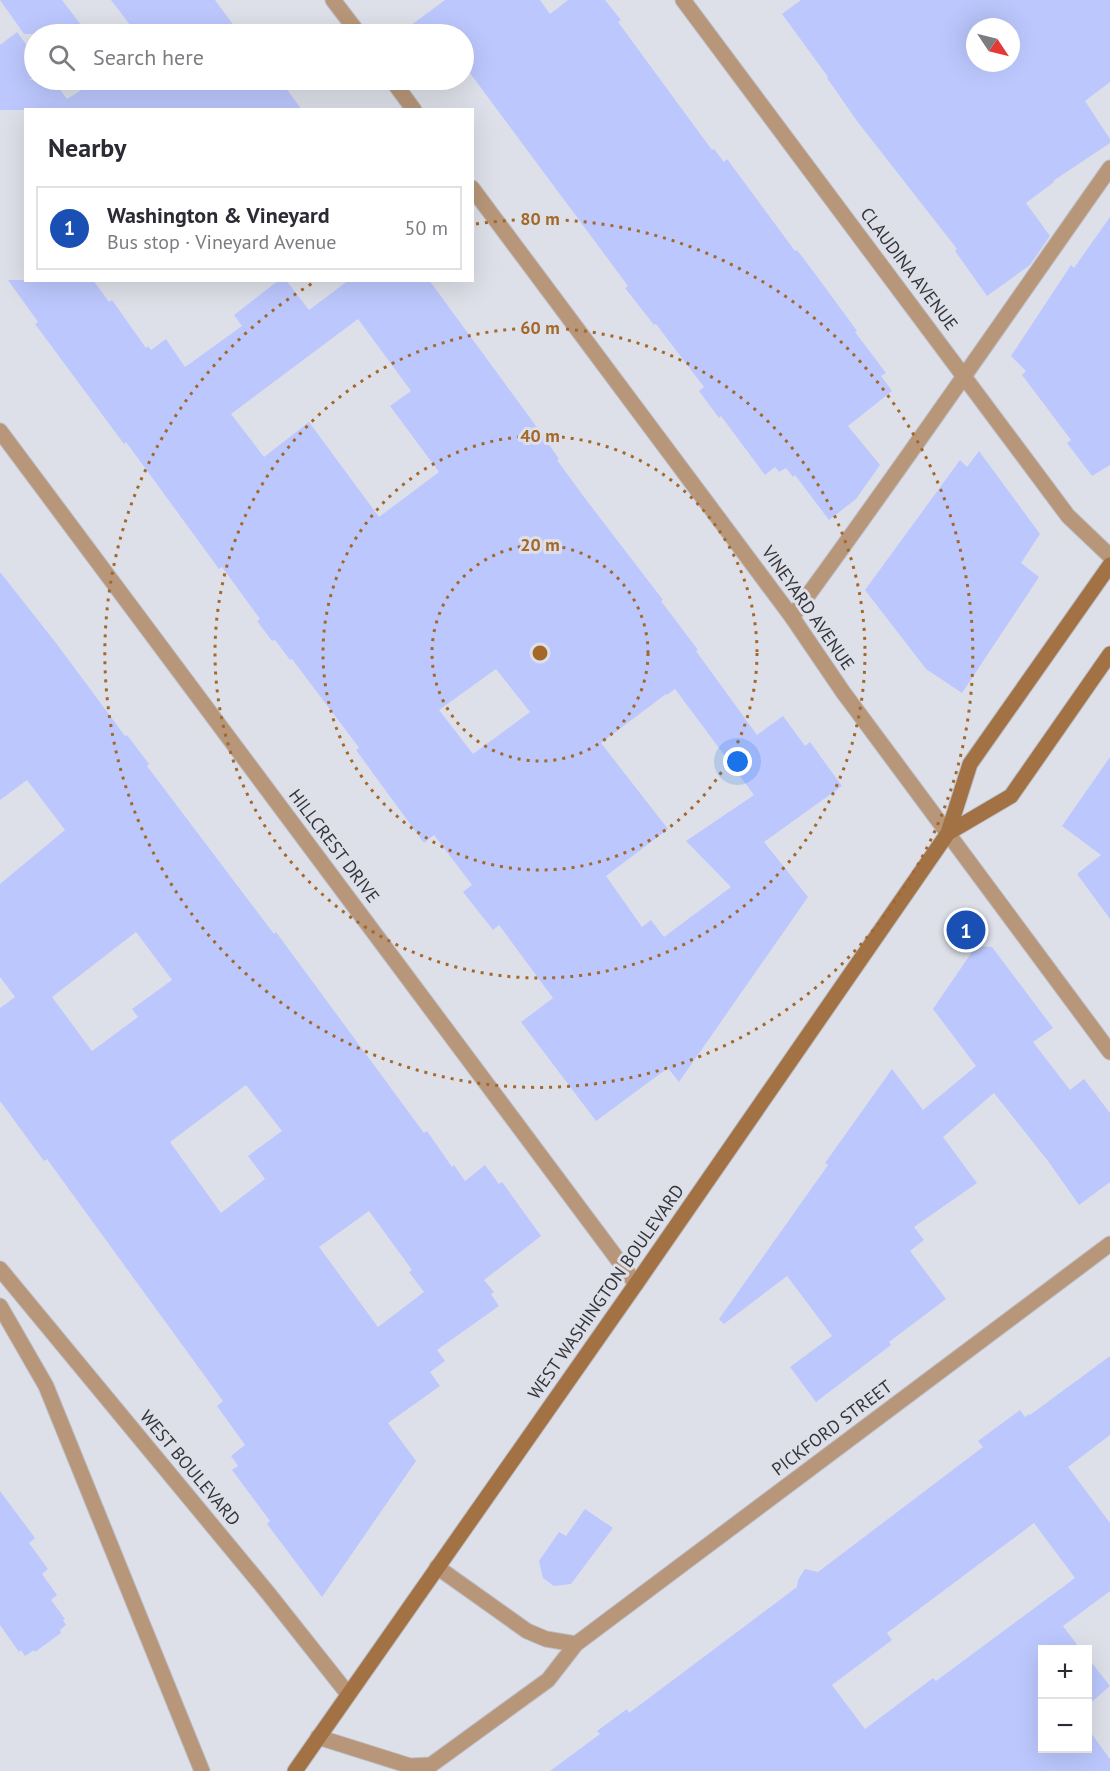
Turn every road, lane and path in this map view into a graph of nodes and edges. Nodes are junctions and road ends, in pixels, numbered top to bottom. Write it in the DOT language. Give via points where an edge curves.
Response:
graph roads {
  1 [pos="333,0"];
  2 [pos="683,0"];
  3 [pos="351,24"];
  4 [pos="399,90"];
  5 [pos="413,108"];
  6 [pos="1110,168"];
  7 [pos="474,191"];
  8 [pos="965,376"];
  9 [pos="0,431"];
  10 [pos="1110,556"];
  11 [pos="1110,565"];
  12 [pos="792,617"];
  13 [pos="1110,654"];
  14 [pos="948,833"];
  15 [pos="1110,1052"];
  16 [pos="1110,1244"];
  17 [pos="0,1269"];
  18 [pos="636,1284"];
  19 [pos="0,1306"];
  20 [pos="437,1567"];
  21 [pos="576,1644"];
  22 [pos="348,1694"];
  23 [pos="318,1737"];
  24 [pos="202,1771"];
  25 [pos="295,1771"];
  1 -- 3 [label="street"];
  2 -- 8 [label="street, CLAUDINA AVENUE"];
  4 -- 5 [label="street"];
  6 -- 8 [label="street"];
  7 -- 12 [label="street, VINEYARD AVENUE"];
  8 -- 10 [label="street, CLAUDINA AVENUE" via="1068,516"];
  8 -- 12 [label="street"];
  9 -- 18 [label="street, HILLCREST DRIVE"];
  11 -- 14 [label="main road, WEST WASHINGTON BOULEVARD" via="970,764"];
  12 -- 14 [label="street, VINEYARD AVENUE"];
  13 -- 14 [label="main road, WEST WASHINGTON BOULEVARD" via="1011,796"];
  14 -- 15 [label="street, VINEYARD AVENUE"];
  14 -- 18 [label="main road, WEST WASHINGTON BOULEVARD"];
  16 -- 21 [label="street, PICKFORD STREET"];
  17 -- 22 [label="street, WEST BOULEVARD"];
  18 -- 20 [label="main road, WEST WASHINGTON BOULEVARD"];
  19 -- 24 [label="street" via="45,1386"];
  20 -- 21 [label="street" via="527,1631"];
  20 -- 22 [label="main road, WEST WASHINGTON BOULEVARD"];
  21 -- 23 [label="street, PICKFORD STREET" via="548,1680 431,1765 410,1766"];
  22 -- 23 [label="main road, WEST WASHINGTON BOULEVARD"];
  23 -- 25 [label="main road, WEST WASHINGTON BOULEVARD"];
}
